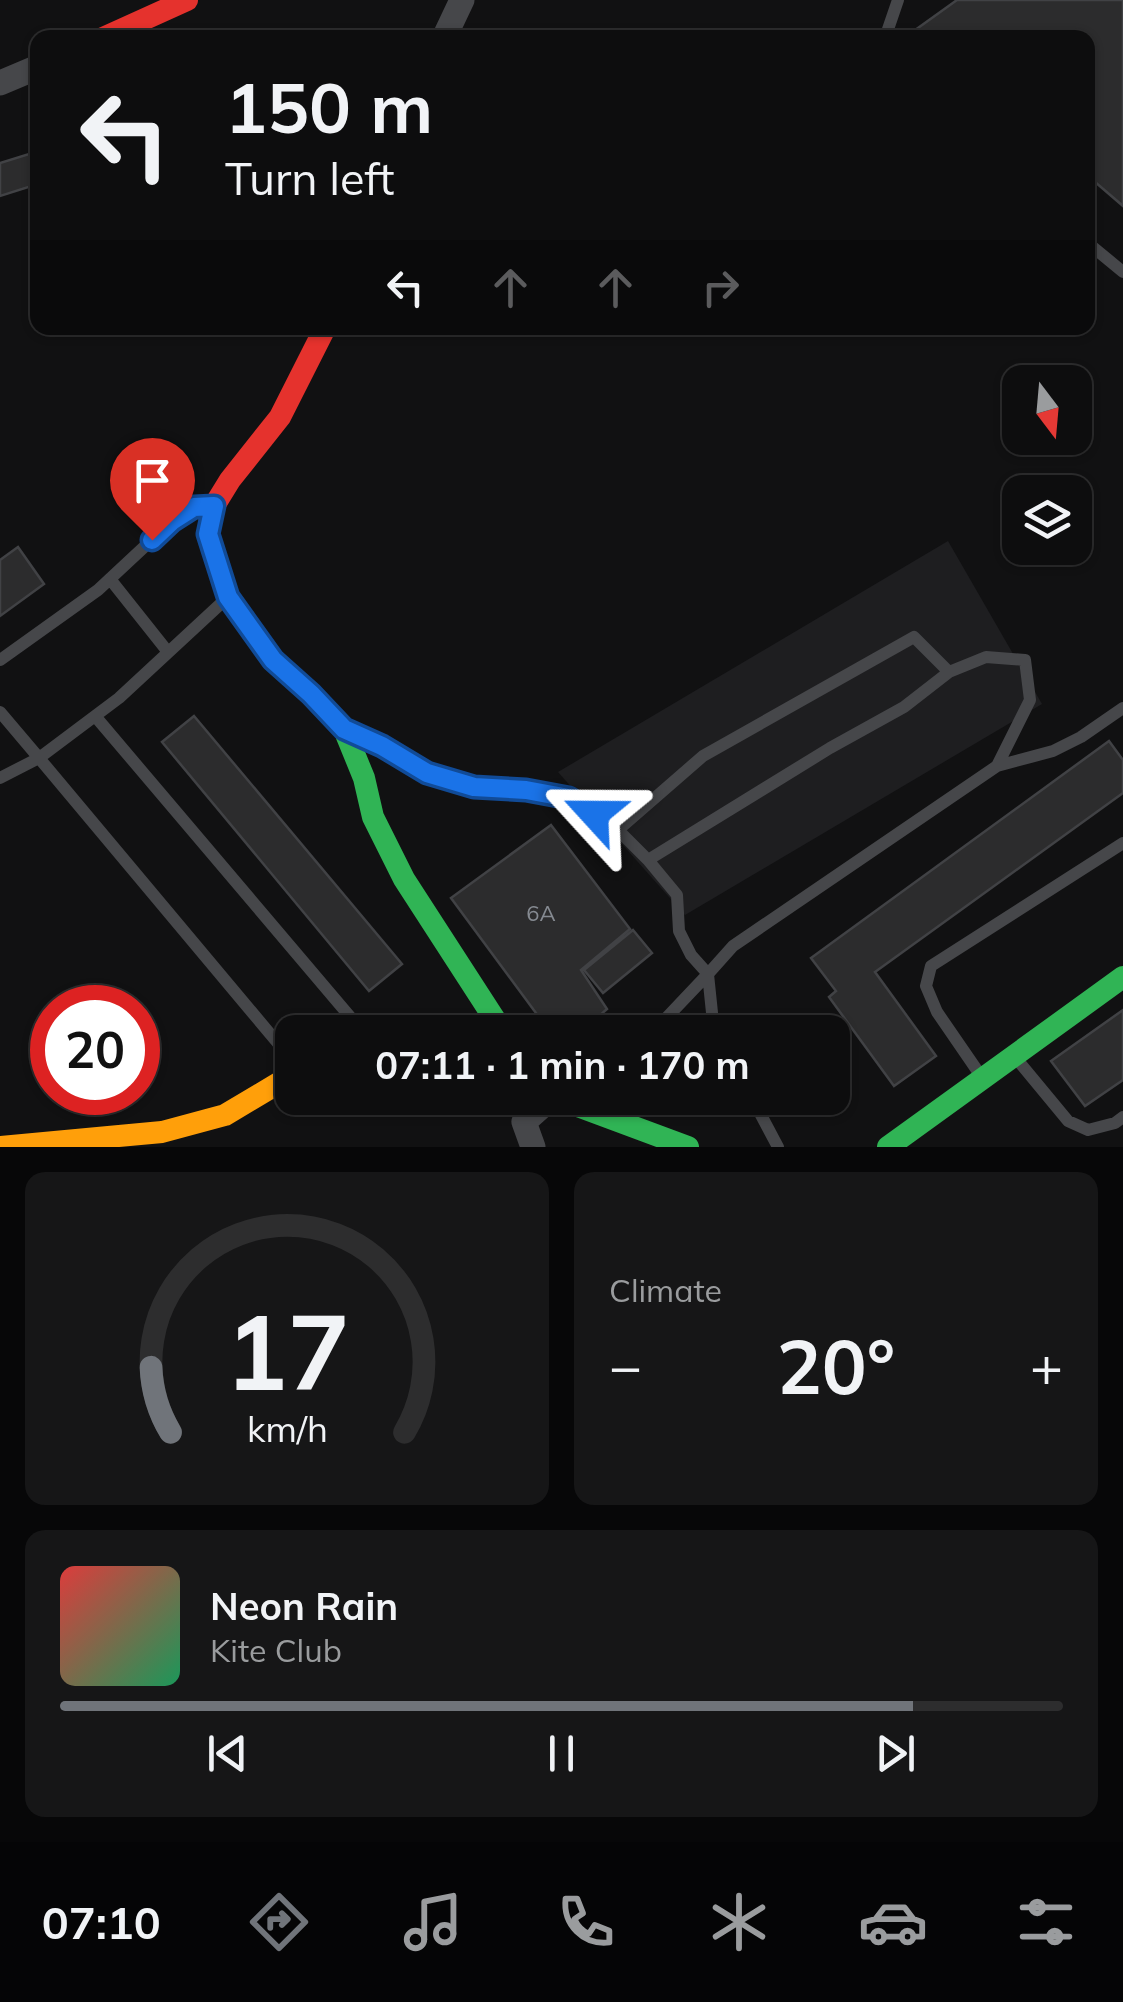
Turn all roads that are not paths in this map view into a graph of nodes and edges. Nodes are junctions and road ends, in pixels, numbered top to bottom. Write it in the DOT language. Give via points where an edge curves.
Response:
graph roads {
  1 [pos="187,0"];
  2 [pos="462,0"];
  3 [pos="898,0"];
  4 [pos="121,30"];
  5 [pos="448,30"];
  6 [pos="888,30"];
  7 [pos="30,70"];
  8 [pos="0,83"];
  9 [pos="1095,249"];
  10 [pos="1123,272"];
  11 [pos="321,335"];
  12 [pos="214,506"];
  13 [pos="110,579"];
  14 [pos="228,597"];
  15 [pos="168,652"];
  16 [pos="0,660"];
  17 [pos="949,672"];
  18 [pos="1123,708"];
  19 [pos="0,712"];
  20 [pos="95,716"];
  21 [pos="344,729"];
  22 [pos="39,758"];
  23 [pos="997,766"];
  24 [pos="0,778"];
  25 [pos="618,830"];
  26 [pos="1123,843"];
  27 [pos="648,860"];
  28 [pos="708,974"];
  29 [pos="1123,977"];
  30 [pos="349,1015"];
  31 [pos="492,1015"];
  32 [pos="670,1015"];
  33 [pos="712,1015"];
  34 [pos="275,1040"];
  35 [pos="1014,1055"];
  36 [pos="982,1078"];
  37 [pos="275,1085"];
  38 [pos="533,1115"];
  39 [pos="613,1115"];
  40 [pos="761,1115"];
  41 [pos="1123,1117"];
  42 [pos="0,1138"];
  43 [pos="4,1147"];
  44 [pos="533,1147"];
  45 [pos="688,1147"];
  46 [pos="778,1147"];
  47 [pos="888,1147"];
  1 -- 4 [label="street"];
  2 -- 5 [label="street"];
  3 -- 6 [label="lane"];
  7 -- 8 [label="street"];
  9 -- 10 [label="lane"];
  11 -- 12 [label="street" via="280,417"];
  12 -- 13 [label="lane" via="194,507 172,521"];
  12 -- 14 [label="street" via="208,534"];
  13 -- 15 [label="lane"];
  13 -- 16 [label="lane"];
  14 -- 15 [label="lane"];
  14 -- 21 [label="street" via="273,660"];
  15 -- 20 [label="lane"];
  17 -- 23 [label="lane" via="986,657 1025,660 1030,700"];
  17 -- 25 [label="lane" via="914,637 703,756"];
  17 -- 27 [label="lane" via="904,707"];
  18 -- 23 [label="lane" via="1052,751"];
  19 -- 22 [label="lane"];
  20 -- 22 [label="lane"];
  20 -- 30 [label="lane"];
  21 -- 25 [label="lane" via="427,773 474,787 569,798"];
  21 -- 31 [label="street" via="372,816 404,879"];
  22 -- 24 [label="lane"];
  22 -- 34 [label="lane"];
  23 -- 28 [label="lane" via="733,946"];
  25 -- 27 [label="lane"];
  26 -- 36 [label="lane" via="931,966 926,986 937,1012"];
  27 -- 28 [label="lane" via="678,895 679,931"];
  28 -- 32 [label="lane"];
  28 -- 33 [label="lane"];
  29 -- 35 [label="street"];
  35 -- 36 [label="street"];
  35 -- 41 [label="lane" via="1068,1121 1088,1130"];
  36 -- 47 [label="street"];
  37 -- 43 [label="street" via="225,1114 162,1132"];
  38 -- 44 [label="street" via="524,1122"];
  39 -- 45 [label="street"];
  40 -- 46 [label="lane"];
  42 -- 43 [label="street"];
}
